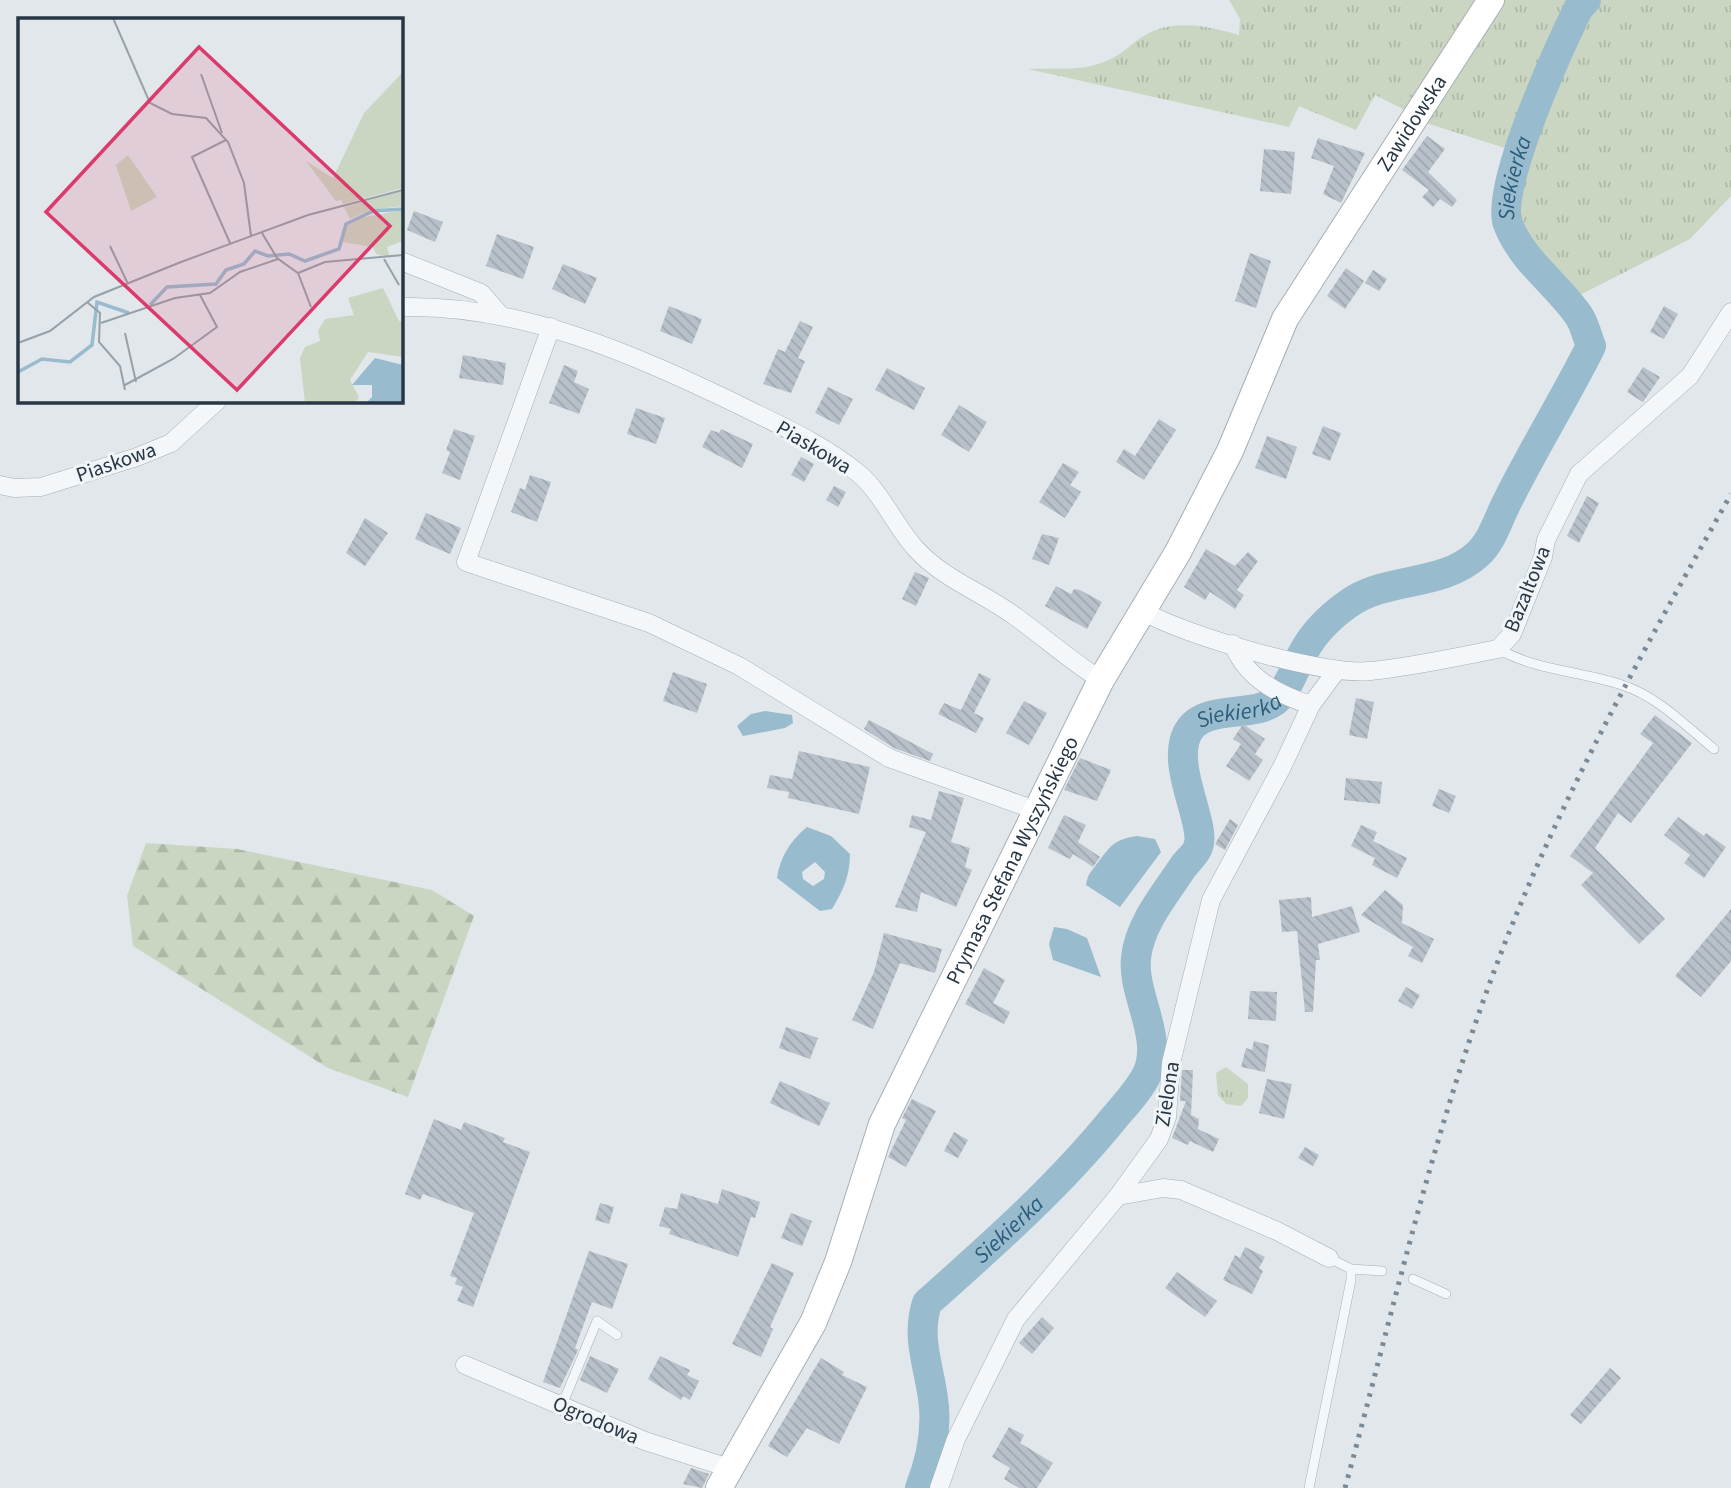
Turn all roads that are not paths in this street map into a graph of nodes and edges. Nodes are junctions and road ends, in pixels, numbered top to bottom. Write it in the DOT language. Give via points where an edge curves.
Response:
graph roads {
  1 [pos="1491,0"];
  2 [pos="1332,246"];
  3 [pos="402,261"];
  4 [pos="402,307"];
  5 [pos="1731,312"];
  6 [pos="501,316"];
  7 [pos="551,327"];
  8 [pos="216,402"];
  9 [pos="0,485"];
  10 [pos="1143,611"];
  11 [pos="1233,644"];
  12 [pos="1498,649"];
  13 [pos="1331,669"];
  14 [pos="1101,680"];
  15 [pos="1311,705"];
  16 [pos="1714,749"];
  17 [pos="1035,810"];
  18 [pos="1118,1196"];
  19 [pos="1329,1258"];
  20 [pos="1351,1269"];
  21 [pos="1382,1270"];
  22 [pos="1413,1279"];
  23 [pos="1446,1294"];
  24 [pos="617,1335"];
  25 [pos="465,1365"];
  26 [pos="562,1405"];
  27 [pos="724,1478"];
  28 [pos="939,1488"];
  29 [pos="1309,1488"];
  1 -- 2 [label="main road, Zawidowska"];
  2 -- 10 [label="main road, Prymasa Stefana Wyszyńskiego" via="1286,320 1231,447"];
  3 -- 6 [label="street" via="481,293"];
  4 -- 6 [label="street, Piaskowa"];
  5 -- 12 [label="street, Bazaltowa" via="1690,376 1578,474 1546,540 1512,634"];
  6 -- 7 [label="street, Piaskowa"];
  7 -- 14 [label="street, Piaskowa" via="675,375 833,455 866,481 917,550"];
  7 -- 17 [label="street" via="466,562 649,623 739,666 889,758"];
  8 -- 9 [label="street, Piaskowa" via="171,443 137,457 41,486"];
  10 -- 11 [label="street, Bazaltowa" via="1171,627"];
  10 -- 14 [label="main road, Prymasa Stefana Wyszyńskiego"];
  11 -- 13 [label="street, Bazaltowa"];
  11 -- 15 [label="street" via="1246,670 1291,699"];
  12 -- 13 [label="street, Bazaltowa" via="1369,671"];
  12 -- 16 [label="lane" via="1555,672 1624,685 1661,706"];
  13 -- 15 [label="street, Zielona"];
  14 -- 17 [label="main road, Prymasa Stefana Wyszyńskiego"];
  15 -- 18 [label="street, Zielona" via="1211,901 1171,1063 1164,1127"];
  17 -- 27 [label="main road, Prymasa Stefana Wyszyńskiego" via="883,1124 813,1323"];
  18 -- 19 [label="street" via="1163,1188 1181,1190"];
  18 -- 28 [label="street, Zielona" via="1016,1319 956,1439"];
  19 -- 20 [label="lane"];
  20 -- 21 [label="lane"];
  20 -- 29 [label="lane"];
  22 -- 23 [label="lane"];
  24 -- 26 [label="lane" via="597,1321"];
  25 -- 26 [label="street, Ogrodowa"];
  26 -- 27 [label="street, Ogrodowa"];
}
